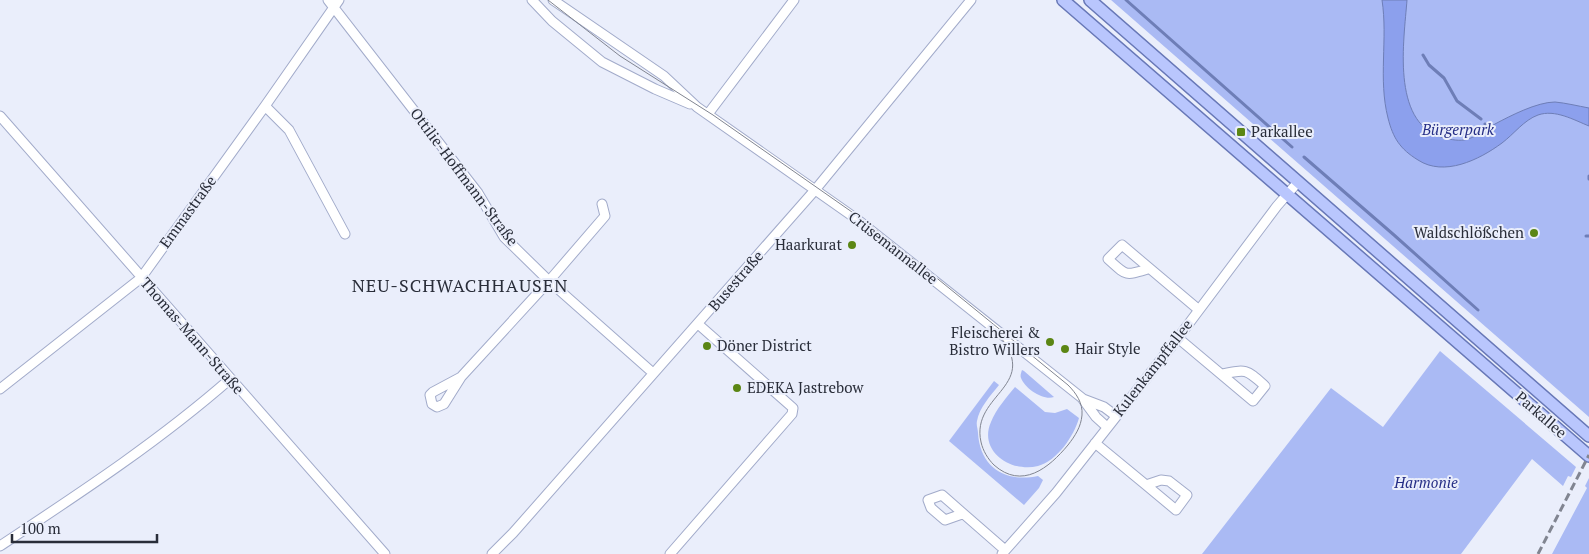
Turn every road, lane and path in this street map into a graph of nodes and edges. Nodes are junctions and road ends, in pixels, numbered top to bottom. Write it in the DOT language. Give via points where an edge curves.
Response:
graph roads {
  1 [pos="532,0"];
  2 [pos="553,0"];
  3 [pos="794,0"];
  4 [pos="971,0"];
  5 [pos="1063,0"];
  6 [pos="1090,0"];
  7 [pos="334,2"];
  8 [pos="265,106"];
  9 [pos="698,107"];
  10 [pos="708,114"];
  11 [pos="0,116"];
  12 [pos="1298,182"];
  13 [pos="815,190"];
  14 [pos="1286,194"];
  15 [pos="602,204"];
  16 [pos="345,234"];
  17 [pos="1148,269"];
  18 [pos="141,278"];
  19 [pos="550,281"];
  20 [pos="1199,310"];
  21 [pos="698,324"];
  22 [pos="1178,338"];
  23 [pos="653,373"];
  24 [pos="1222,374"];
  25 [pos="460,377"];
  26 [pos="230,379"];
  27 [pos="0,388"];
  28 [pos="1082,398"];
  29 [pos="1116,416"];
  30 [pos="1107,427"];
  31 [pos="1589,436"];
  32 [pos="1095,443"];
  33 [pos="1589,456"];
  34 [pos="1146,485"];
  35 [pos="962,514"];
  36 [pos="0,546"];
  37 [pos="1003,552"];
  38 [pos="384,554"];
  39 [pos="492,554"];
  40 [pos="670,554"];
  1 -- 9 [label="street, Crüsemannallee" via="602,62"];
  2 -- 9 [label="street, Crüsemannallee" via="664,76"];
  3 -- 10 [label="street"];
  4 -- 13 [label="street, Busestraße"];
  5 -- 14 [label="main road, Parkallee"];
  6 -- 12 [label="main road, Parkallee"];
  7 -- 8 [label="street, Emmastraße"];
  7 -- 19 [label="street, Ottilie-Hoffmann-Straße" via="478,193 504,237"];
  8 -- 16 [label="street" via="288,130"];
  8 -- 18 [label="street, Emmastraße"];
  9 -- 10 [label="street, Crüsemannallee"];
  10 -- 13 [label="street, Crüsemannallee"];
  11 -- 18 [label="street, Thomas-Mann-Straße"];
  12 -- 14 [label="street, Kulenkampffallee"];
  12 -- 31 [label="main road, Parkallee"];
  13 -- 21 [label="street, Busestraße"];
  13 -- 28 [label="street, Crüsemannallee" via="922,269"];
  14 -- 20 [label="street, Kulenkampffallee"];
  14 -- 33 [label="main road, Parkallee"];
  15 -- 19 [label="street" via="605,216"];
  17 -- 20 [label="street"];
  18 -- 26 [label="street, Thomas-Mann-Straße"];
  18 -- 27 [label="street, Emmastraße"];
  19 -- 23 [label="street, Ottilie-Hoffmann-Straße"];
  19 -- 25 [label="street"];
  20 -- 22 [label="street, Kulenkampffallee"];
  21 -- 23 [label="street, Busestraße"];
  21 -- 40 [label="street" via="793,408 792,414"];
  22 -- 24 [label="street"];
  22 -- 29 [label="street, Kulenkampffallee"];
  23 -- 39 [label="street, Busestraße"];
  26 -- 36 [label="street" via="127,461"];
  26 -- 38 [label="street, Thomas-Mann-Straße"];
  28 -- 29 [label="street, Crüsemannallee"];
  28 -- 30 [label="street, Crüsemannallee"];
  29 -- 30 [label="street, Kulenkampffallee"];
  30 -- 32 [label="street, Kulenkampffallee"];
  32 -- 34 [label="street"];
  32 -- 37 [label="street, Kulenkampffallee"];
  35 -- 37 [label="street, Kulenkampffallee"];
}
